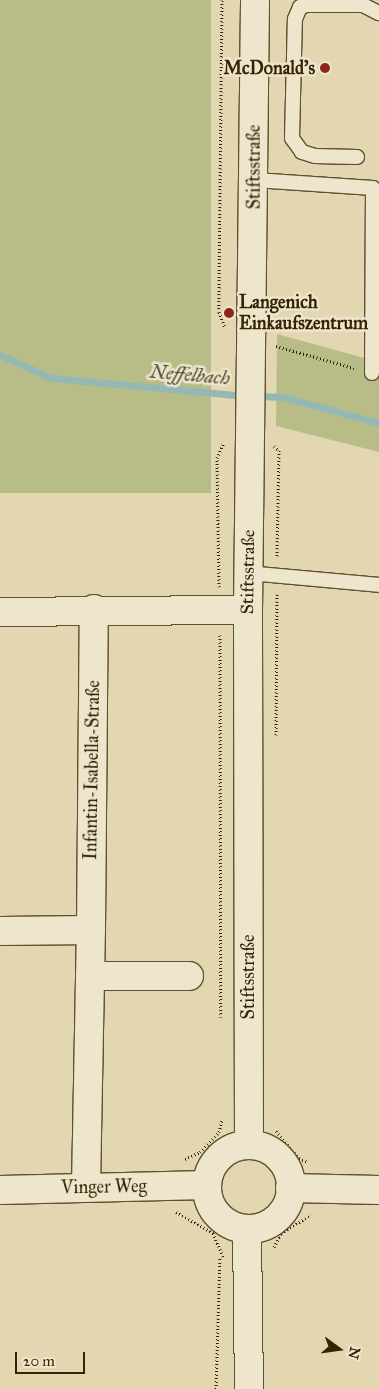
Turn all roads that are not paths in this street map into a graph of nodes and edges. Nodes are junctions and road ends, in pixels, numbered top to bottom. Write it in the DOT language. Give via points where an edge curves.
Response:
graph roads {
  1 [pos="255,0"];
  2 [pos="379,13"];
  3 [pos="357,157"];
  4 [pos="255,180"];
  5 [pos="372,373"];
  6 [pos="248,573"];
  7 [pos="379,585"];
  8 [pos="94,609"];
  9 [pos="248,610"];
  10 [pos="0,612"];
  11 [pos="91,930"];
  12 [pos="0,931"];
  13 [pos="90,976"];
  14 [pos="188,976"];
  15 [pos="249,1145"];
  16 [pos="207,1185"];
  17 [pos="86,1187"];
  18 [pos="290,1188"];
  19 [pos="0,1190"];
  20 [pos="379,1190"];
  21 [pos="247,1229"];
  22 [pos="249,1389"];
  1 -- 4 [label="street, Stiftsstraße"];
  2 -- 3 [label="lane" via="363,5 307,5 300,7 295,19 292,138 302,152 315,156"];
  4 -- 5 [label="lane" via="373,188"];
  4 -- 6 [label="street, Stiftsstraße" via="239,429"];
  6 -- 7 [label="lane"];
  6 -- 9 [label="street, Stiftsstraße"];
  8 -- 9 [label="street"];
  8 -- 10 [label="street"];
  8 -- 11 [label="street, Infantin-Isabella-Straße"];
  9 -- 15 [label="street, Stiftsstraße"];
  11 -- 12 [label="street"];
  11 -- 13 [label="street, Infantin-Isabella-Straße"];
  13 -- 14 [label="street"];
  13 -- 17 [label="street, Infantin-Isabella-Straße"];
  15 -- 16 [label="street" via="237,1147 216,1161"];
  15 -- 18 [label="street" via="278,1157 289,1175"];
  16 -- 17 [label="street, Vinger Weg"];
  16 -- 21 [label="street" via="214,1210 234,1226"];
  17 -- 19 [label="street, Vinger Weg"];
  18 -- 20 [label="street"];
  18 -- 21 [label="street" via="283,1212 260,1227"];
  21 -- 22 [label="street"];
}
